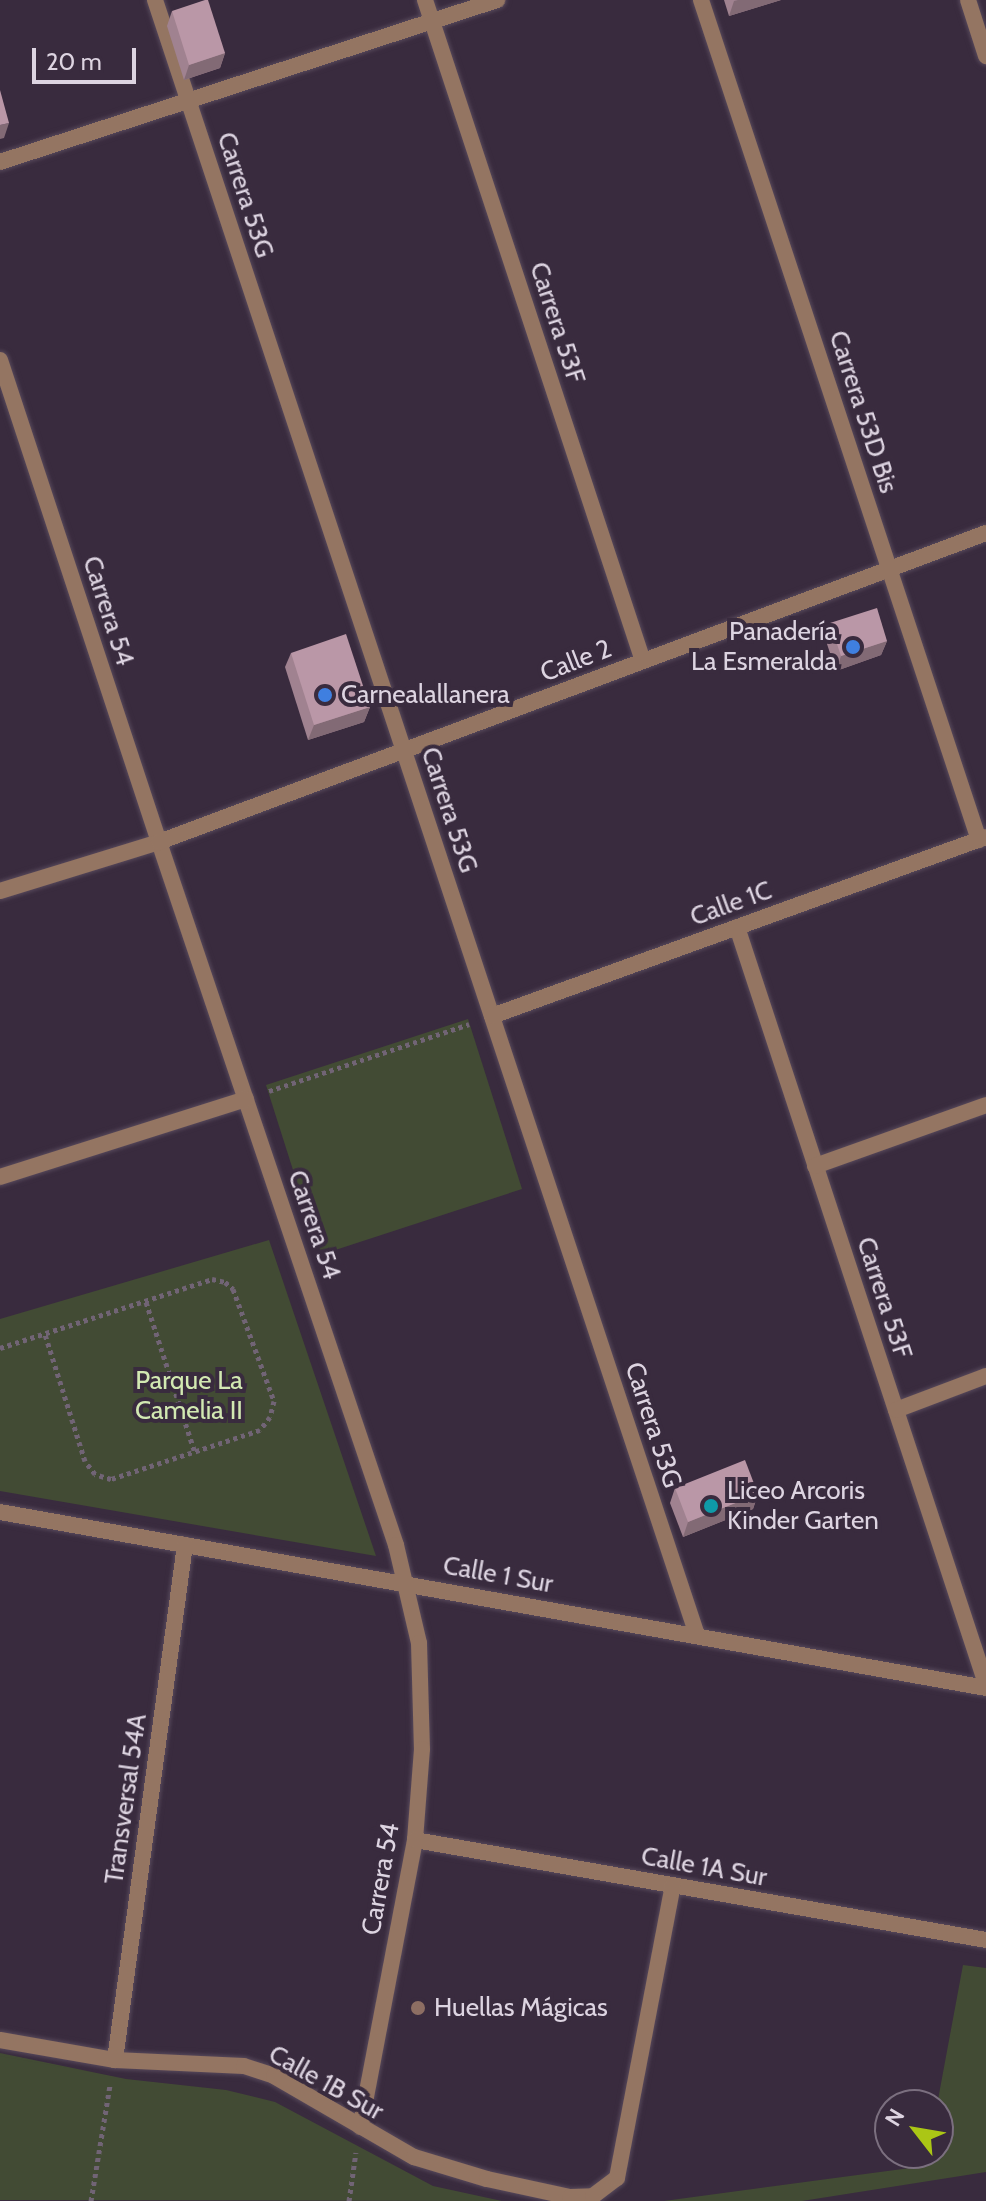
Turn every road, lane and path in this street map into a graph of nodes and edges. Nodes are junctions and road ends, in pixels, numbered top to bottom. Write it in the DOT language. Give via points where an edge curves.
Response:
graph roads {
  1 [pos="155,0"];
  2 [pos="425,0"];
  3 [pos="497,0"];
  4 [pos="701,0"];
  5 [pos="968,0"];
  6 [pos="432,21"];
  7 [pos="986,56"];
  8 [pos="188,100"];
  9 [pos="0,162"];
  10 [pos="0,360"];
  11 [pos="986,533"];
  12 [pos="889,569"];
  13 [pos="643,661"];
  14 [pos="404,751"];
  15 [pos="982,838"];
  16 [pos="159,842"];
  17 [pos="0,891"];
  18 [pos="737,927"];
  19 [pos="492,1016"];
  20 [pos="246,1099"];
  21 [pos="986,1105"];
  22 [pos="815,1166"];
  23 [pos="0,1177"];
  24 [pos="146,1302"];
  25 [pos="45,1334"];
  26 [pos="0,1348"];
  27 [pos="986,1376"];
  28 [pos="896,1410"];
  29 [pos="194,1450"];
  30 [pos="0,1512"];
  31 [pos="185,1545"];
  32 [pos="405,1583"];
  33 [pos="697,1635"];
  34 [pos="986,1686"];
  35 [pos="415,1840"];
  36 [pos="673,1885"];
  37 [pos="986,1940"];
  38 [pos="0,2040"];
  39 [pos="115,2060"];
  40 [pos="360,2127"];
  41 [pos="91,2201"];
  42 [pos="349,2201"];
  1 -- 8 [label="street, Carrera 53G"];
  2 -- 6 [label="street, Carrera 53F"];
  3 -- 6 [label="street"];
  4 -- 12 [label="street, Carrera 53D Bis"];
  5 -- 7 [label="street"];
  6 -- 8 [label="street"];
  6 -- 13 [label="street, Carrera 53F"];
  8 -- 9 [label="street"];
  8 -- 14 [label="street, Carrera 53G"];
  10 -- 16 [label="street, Carrera 54"];
  11 -- 12 [label="street, Calle 2"];
  12 -- 13 [label="street, Calle 2"];
  12 -- 15 [label="street, Carrera 53D Bis"];
  13 -- 14 [label="street, Calle 2"];
  14 -- 16 [label="street, Calle 2"];
  14 -- 19 [label="street, Carrera 53G"];
  15 -- 18 [label="street, Calle 1C"];
  16 -- 17 [label="street, Calle 2"];
  16 -- 20 [label="street, Carrera 54"];
  18 -- 19 [label="street, Calle 1C"];
  18 -- 22 [label="street, Carrera 53F"];
  19 -- 20 [label="path"];
  19 -- 33 [label="street, Carrera 53G"];
  20 -- 23 [label="street"];
  20 -- 32 [label="street, Carrera 54"];
  21 -- 22 [label="street"];
  22 -- 28 [label="street, Carrera 53F"];
  24 -- 25 [label="path"];
  24 -- 29 [label="path"];
  24 -- 29 [label="path" via="212,1279 233,1289 274,1401 260,1430"];
  25 -- 26 [label="path"];
  25 -- 29 [label="path" via="85,1461 95,1474 111,1479"];
  27 -- 28 [label="street"];
  28 -- 34 [label="street, Carrera 53F"];
  30 -- 31 [label="street, Calle 1 Sur"];
  31 -- 32 [label="street, Calle 1 Sur"];
  31 -- 39 [label="street, Transversal 54A"];
  32 -- 33 [label="street, Calle 1 Sur"];
  32 -- 35 [label="street, Carrera 54" via="419,1643 422,1749"];
  33 -- 34 [label="street, Calle 1 Sur"];
  35 -- 36 [label="street, Calle 1A Sur"];
  35 -- 40 [label="street, Carrera 54"];
  36 -- 37 [label="street, Calle 1A Sur"];
  36 -- 40 [label="street, Calle 1B Sur" via="617,2178 593,2196 570,2197 414,2157"];
  38 -- 39 [label="street, Calle 1B Sur"];
  39 -- 40 [label="street, Calle 1B Sur" via="244,2066 274,2076"];
  39 -- 41 [label="path"];
  40 -- 42 [label="path"];
}
